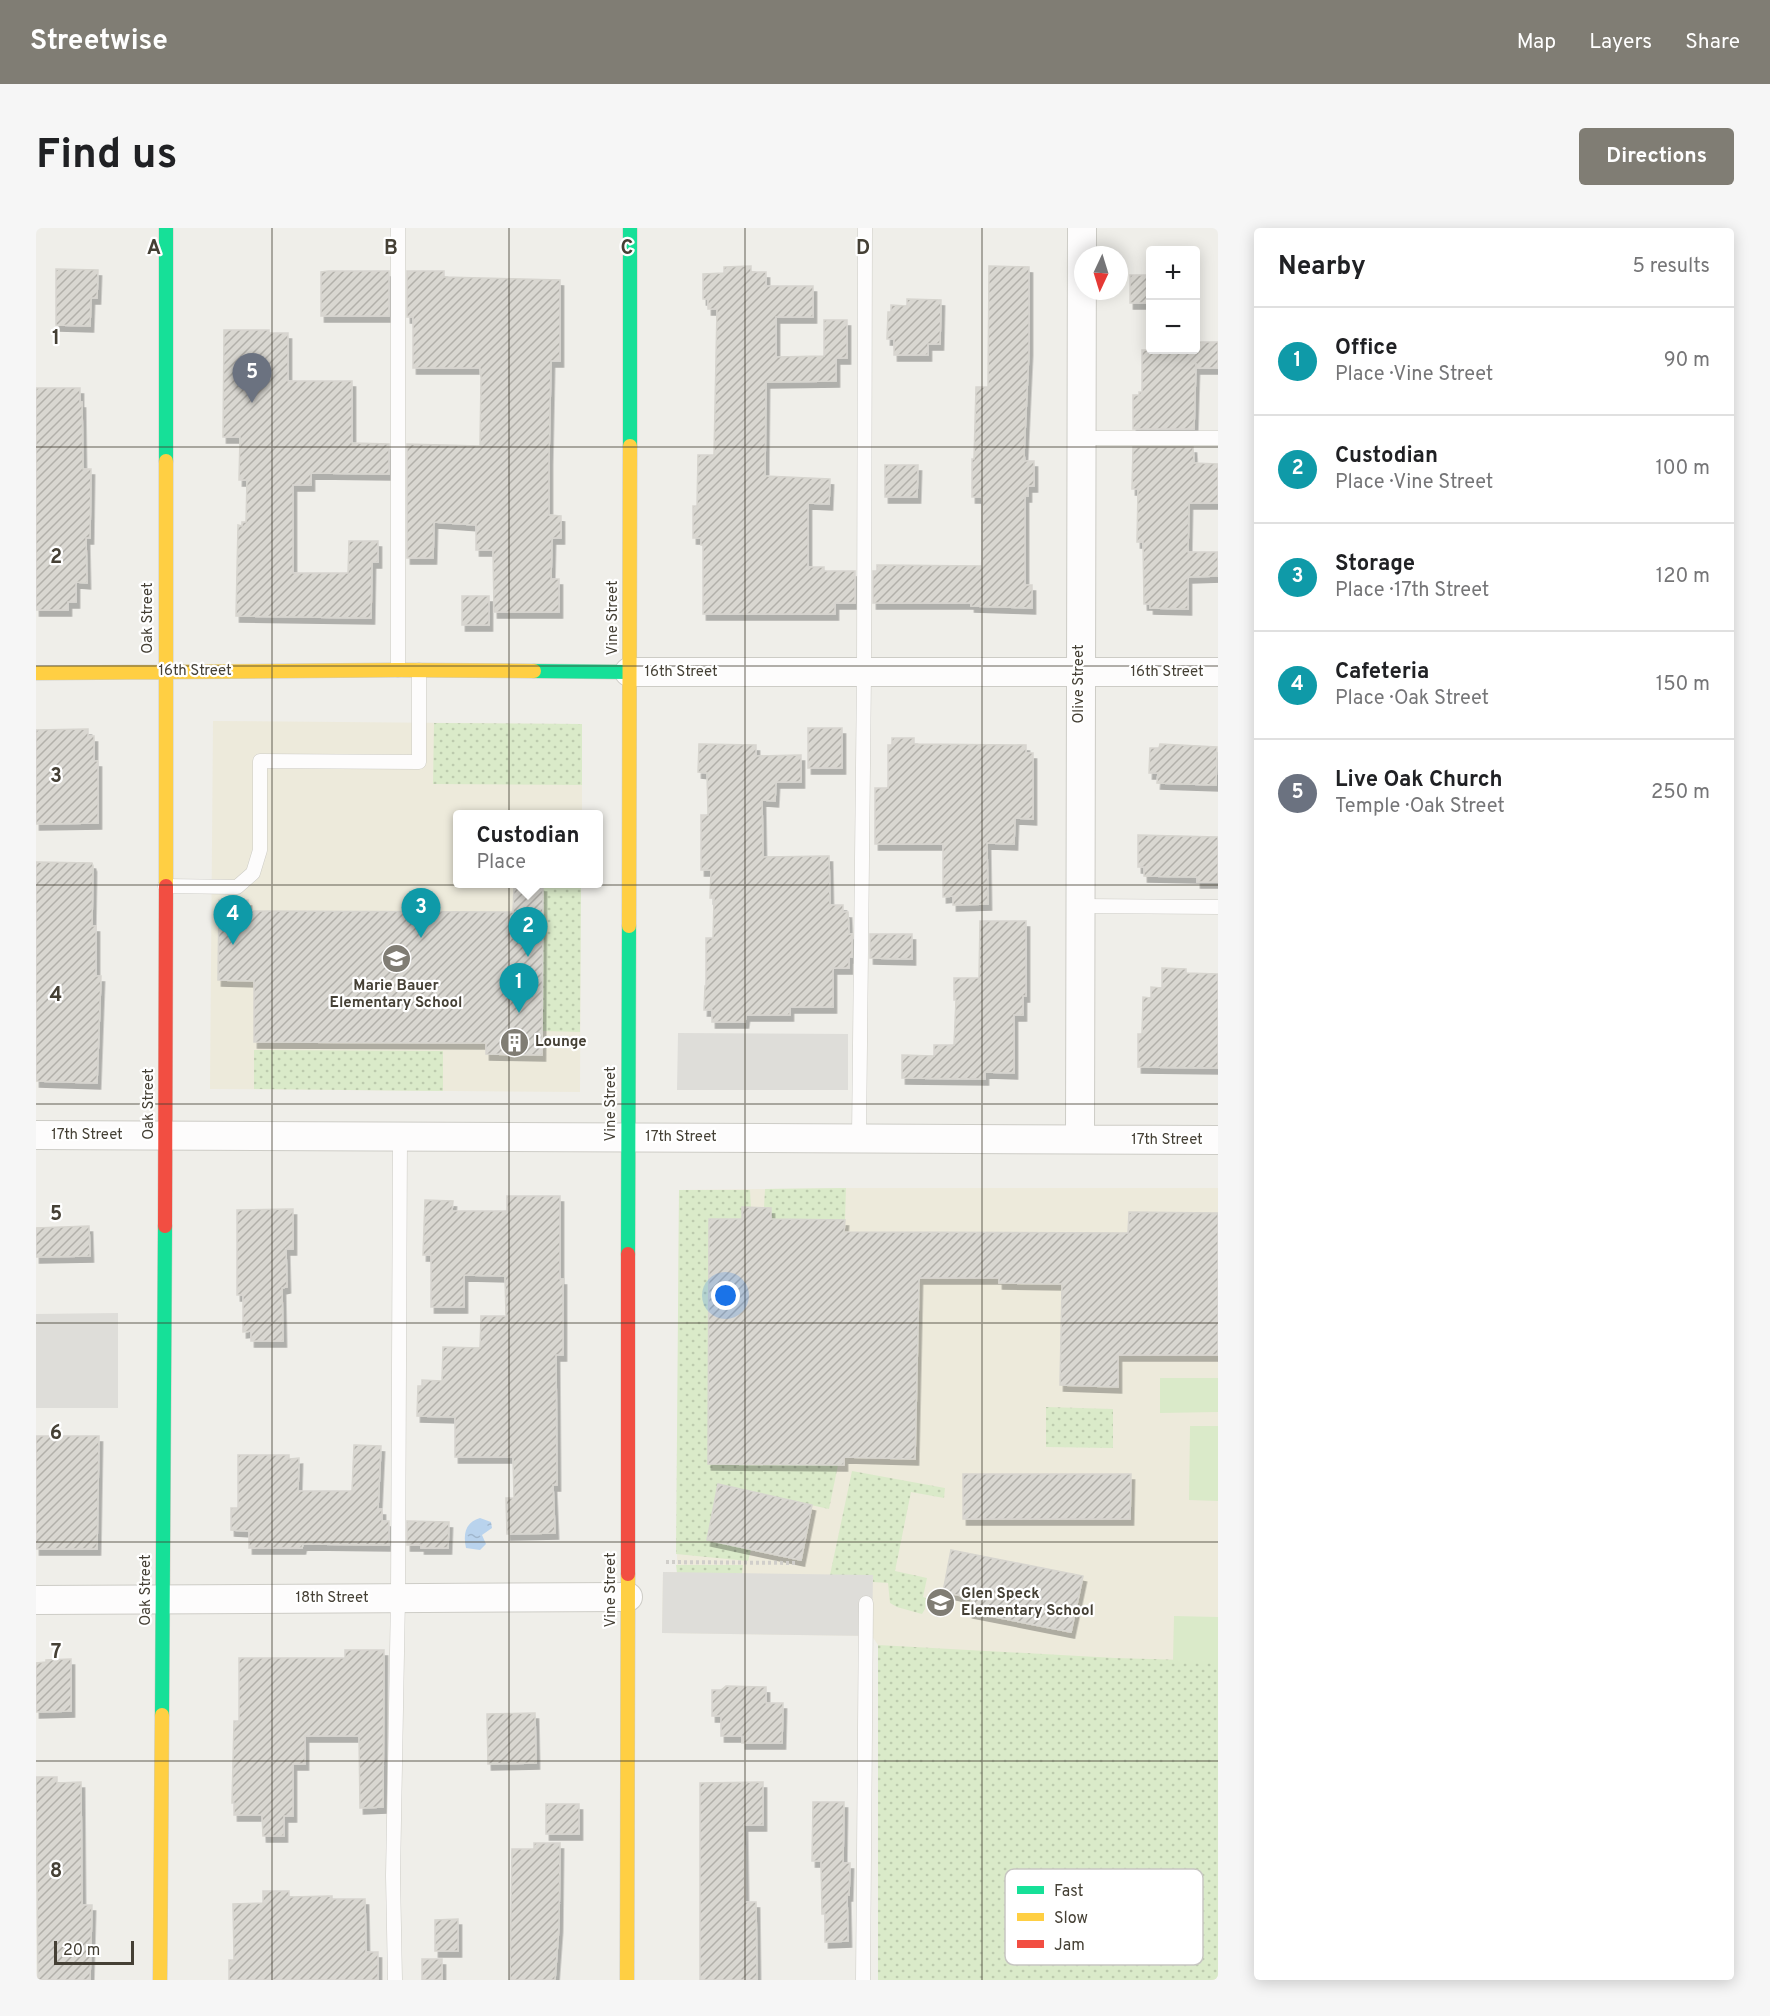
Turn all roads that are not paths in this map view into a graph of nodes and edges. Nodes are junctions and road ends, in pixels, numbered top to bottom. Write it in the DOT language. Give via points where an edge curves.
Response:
graph roads {
  1 [pos="166,228"];
  2 [pos="398,228"];
  3 [pos="630,228"];
  4 [pos="865,228"];
  5 [pos="1082,228"];
  6 [pos="1080,438"];
  7 [pos="1218,438"];
  8 [pos="398,670"];
  9 [pos="419,670"];
  10 [pos="165,671"];
  11 [pos="629,672"];
  12 [pos="1079,672"];
  13 [pos="1218,672"];
  14 [pos="36,673"];
  15 [pos="864,673"];
  16 [pos="165,886"];
  17 [pos="1079,906"];
  18 [pos="1218,906"];
  19 [pos="36,1135"];
  20 [pos="166,1135"];
  21 [pos="400,1137"];
  22 [pos="627,1137"];
  23 [pos="859,1137"];
  24 [pos="1080,1139"];
  25 [pos="1218,1140"];
  26 [pos="398,1597"];
  27 [pos="628,1597"];
  28 [pos="162,1599"];
  29 [pos="36,1600"];
  30 [pos="866,1603"];
  31 [pos="160,1980"];
  32 [pos="395,1980"];
  33 [pos="627,1980"];
  34 [pos="863,1980"];
  1 -- 10 [label="street, Oak Street"];
  2 -- 8 [label="lane"];
  3 -- 11 [label="street, Vine Street"];
  4 -- 15 [label="lane"];
  5 -- 6 [label="street, Olive Street"];
  6 -- 7 [label="lane"];
  6 -- 12 [label="street, Olive Street"];
  8 -- 9 [label="street, 16th Street"];
  8 -- 10 [label="street, 16th Street"];
  9 -- 11 [label="street, 16th Street"];
  9 -- 16 [label="lane" via="419,762 260,761 260,850 253,873 237,887"];
  10 -- 14 [label="street, 16th Street"];
  10 -- 16 [label="street, Oak Street"];
  11 -- 15 [label="street, 16th Street"];
  11 -- 22 [label="street, Vine Street"];
  12 -- 13 [label="street, 16th Street"];
  12 -- 15 [label="street, 16th Street"];
  12 -- 17 [label="street, Olive Street"];
  15 -- 23 [label="lane"];
  16 -- 20 [label="street, Oak Street"];
  17 -- 18 [label="lane"];
  17 -- 24 [label="street, Olive Street"];
  19 -- 20 [label="street, 17th Street"];
  20 -- 21 [label="street, 17th Street"];
  20 -- 28 [label="street, Oak Street"];
  21 -- 22 [label="street, 17th Street"];
  21 -- 26 [label="lane"];
  22 -- 23 [label="street, 17th Street"];
  22 -- 27 [label="street, Vine Street"];
  23 -- 24 [label="street, 17th Street"];
  24 -- 25 [label="street, 17th Street"];
  26 -- 27 [label="street, 18th Street"];
  26 -- 28 [label="street, 18th Street"];
  26 -- 32 [label="lane"];
  27 -- 33 [label="street, Vine Street"];
  28 -- 29 [label="street, 18th Street"];
  28 -- 31 [label="street, Oak Street"];
  30 -- 34 [label="lane"];
}
